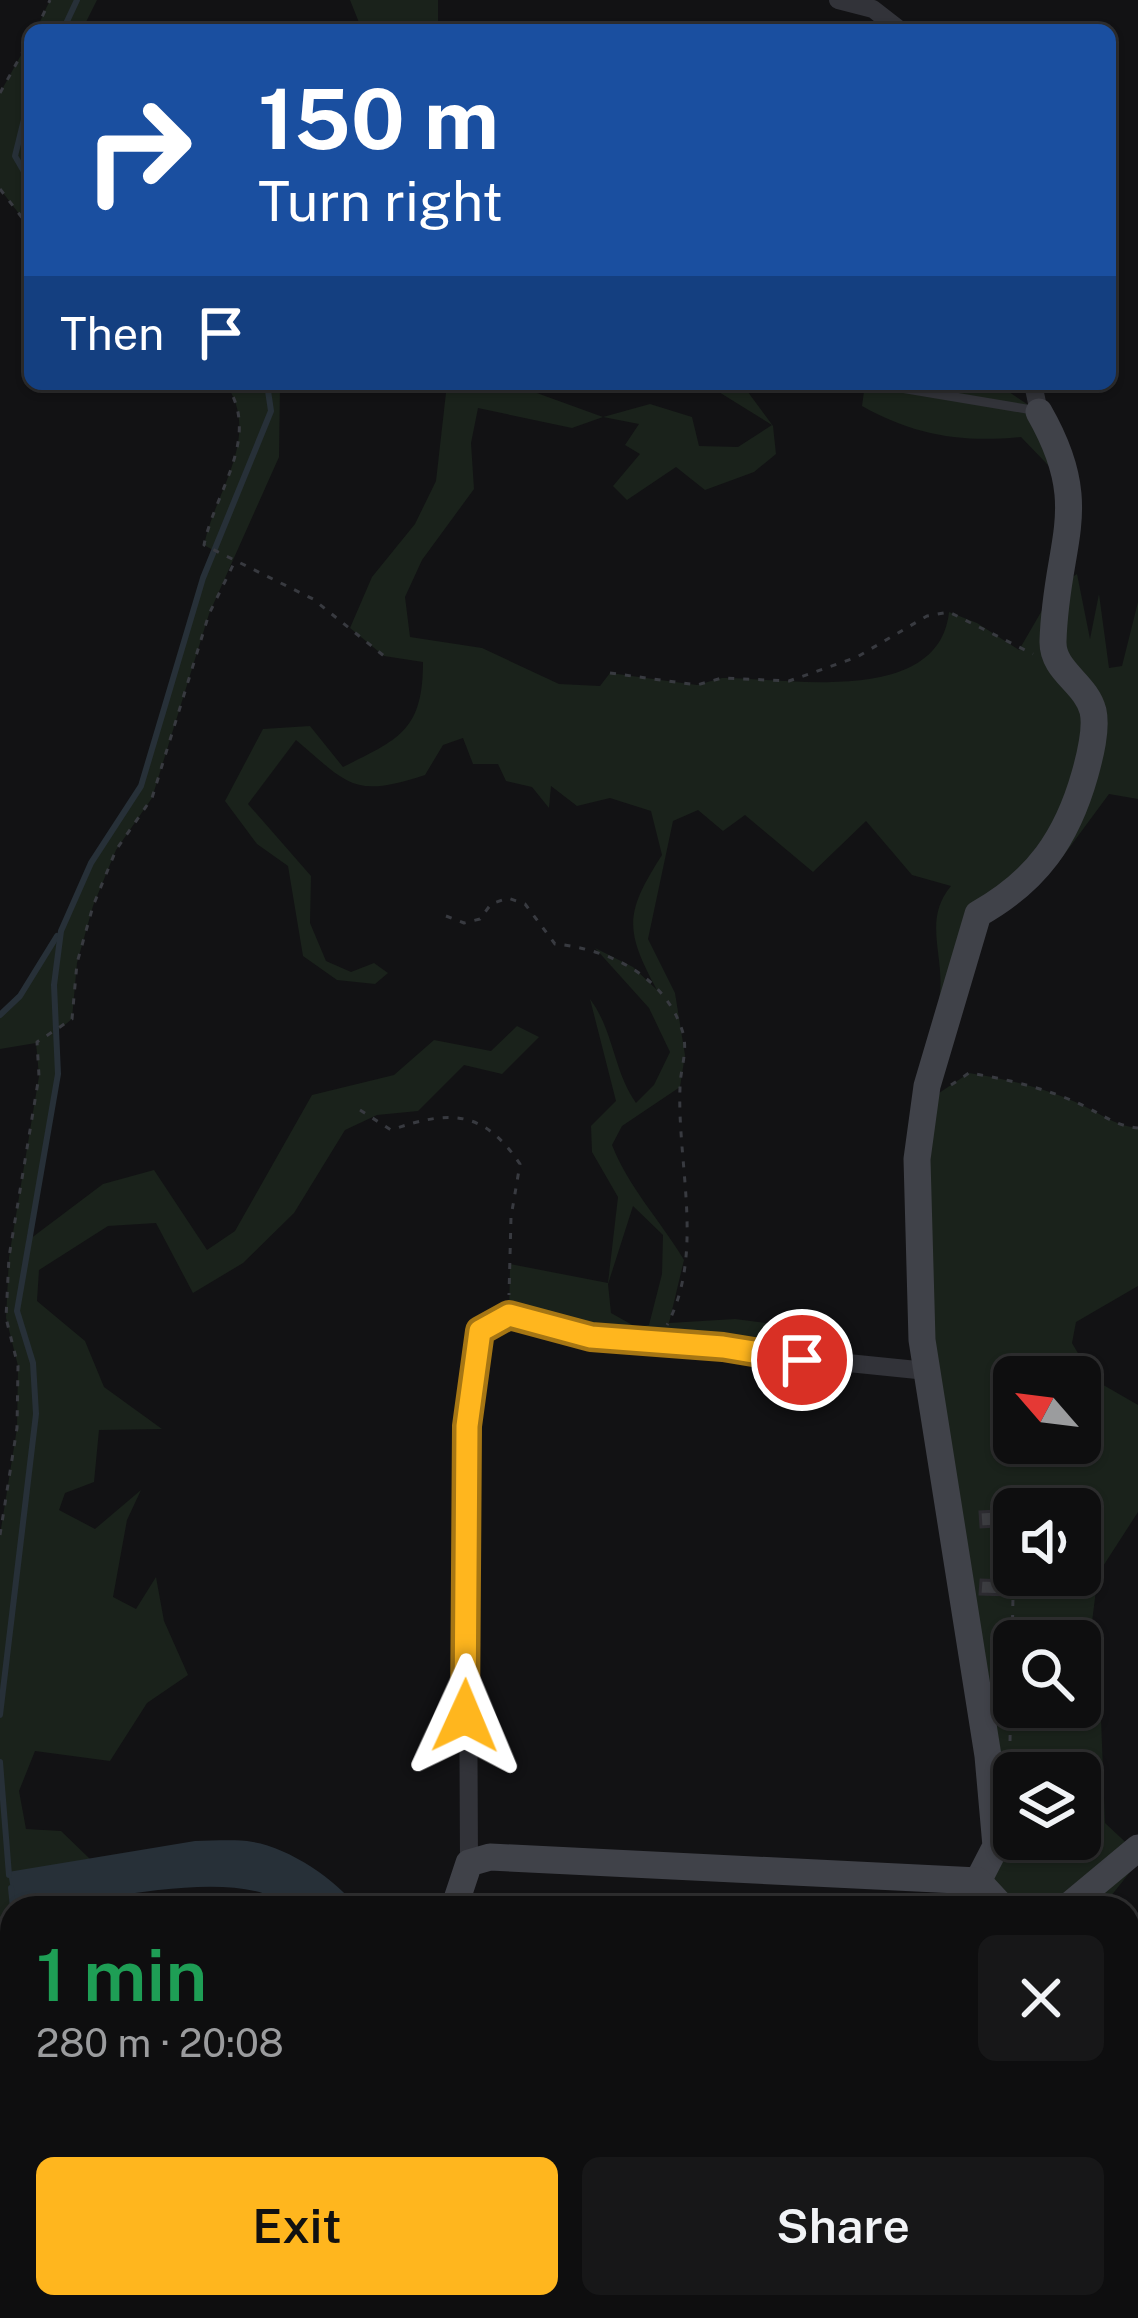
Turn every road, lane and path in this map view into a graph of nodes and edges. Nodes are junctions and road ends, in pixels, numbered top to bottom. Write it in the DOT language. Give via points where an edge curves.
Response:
graph roads {
  1 [pos="838,0"];
  2 [pos="892,24"];
  3 [pos="24,50"];
  4 [pos="0,93"];
  5 [pos="1,193"];
  6 [pos="24,221"];
  7 [pos="229,390"];
  8 [pos="945,390"];
  9 [pos="1036,398"];
  10 [pos="236,560"];
  11 [pos="384,656"];
  12 [pos="1058,660"];
  13 [pos="610,673"];
  14 [pos="446,916"];
  15 [pos="939,1093"];
  16 [pos="359,1110"];
  17 [pos="1138,1128"];
  18 [pos="509,1315"];
  19 [pos="658,1343"];
  20 [pos="927,1371"];
  21 [pos="0,1534"];
  22 [pos="1013,1597"];
  23 [pos="1008,1752"];
  24 [pos="1138,1848"];
  25 [pos="470,1863"];
  26 [pos="978,1881"];
  27 [pos="458,1896"];
  28 [pos="992,1896"];
  29 [pos="1080,1896"];
  1 -- 2 [label="street"];
  3 -- 4 [label="path"];
  5 -- 6 [label="path"];
  7 -- 10 [label="path" via="241,418 237,454 204,544"];
  8 -- 9 [label="lane"];
  9 -- 12 [label="street" via="1072,490 1055,588"];
  10 -- 11 [label="path" via="314,599"];
  10 -- 21 [label="path" via="209,614 152,798 116,850 93,906 72,1019 37,1042 39,1076 9,1257 17,1428"];
  12 -- 13 [label="path" via="1019,650 949,612 789,681 722,678 697,686"];
  12 -- 20 [label="street" via="1093,712 1078,801 1059,844 1026,882 978,914 919,1122"];
  14 -- 19 [label="path" via="464,922 508,898 525,904 555,944 595,948 633,967 682,1032 685,1260"];
  15 -- 17 [label="path" via="969,1073 998,1077"];
  16 -- 18 [label="path" via="391,1130 464,1115 502,1138 520,1164"];
  18 -- 19 [label="street" via="591,1337"];
  18 -- 25 [label="street" via="480,1331 471,1376"];
  19 -- 20 [label="street"];
  20 -- 26 [label="street" via="988,1756 996,1846"];
  22 -- 23 [label="path"];
  24 -- 29 [label="street"];
  25 -- 26 [label="street" via="490,1856"];
  25 -- 27 [label="street"];
  26 -- 28 [label="street"];
}
